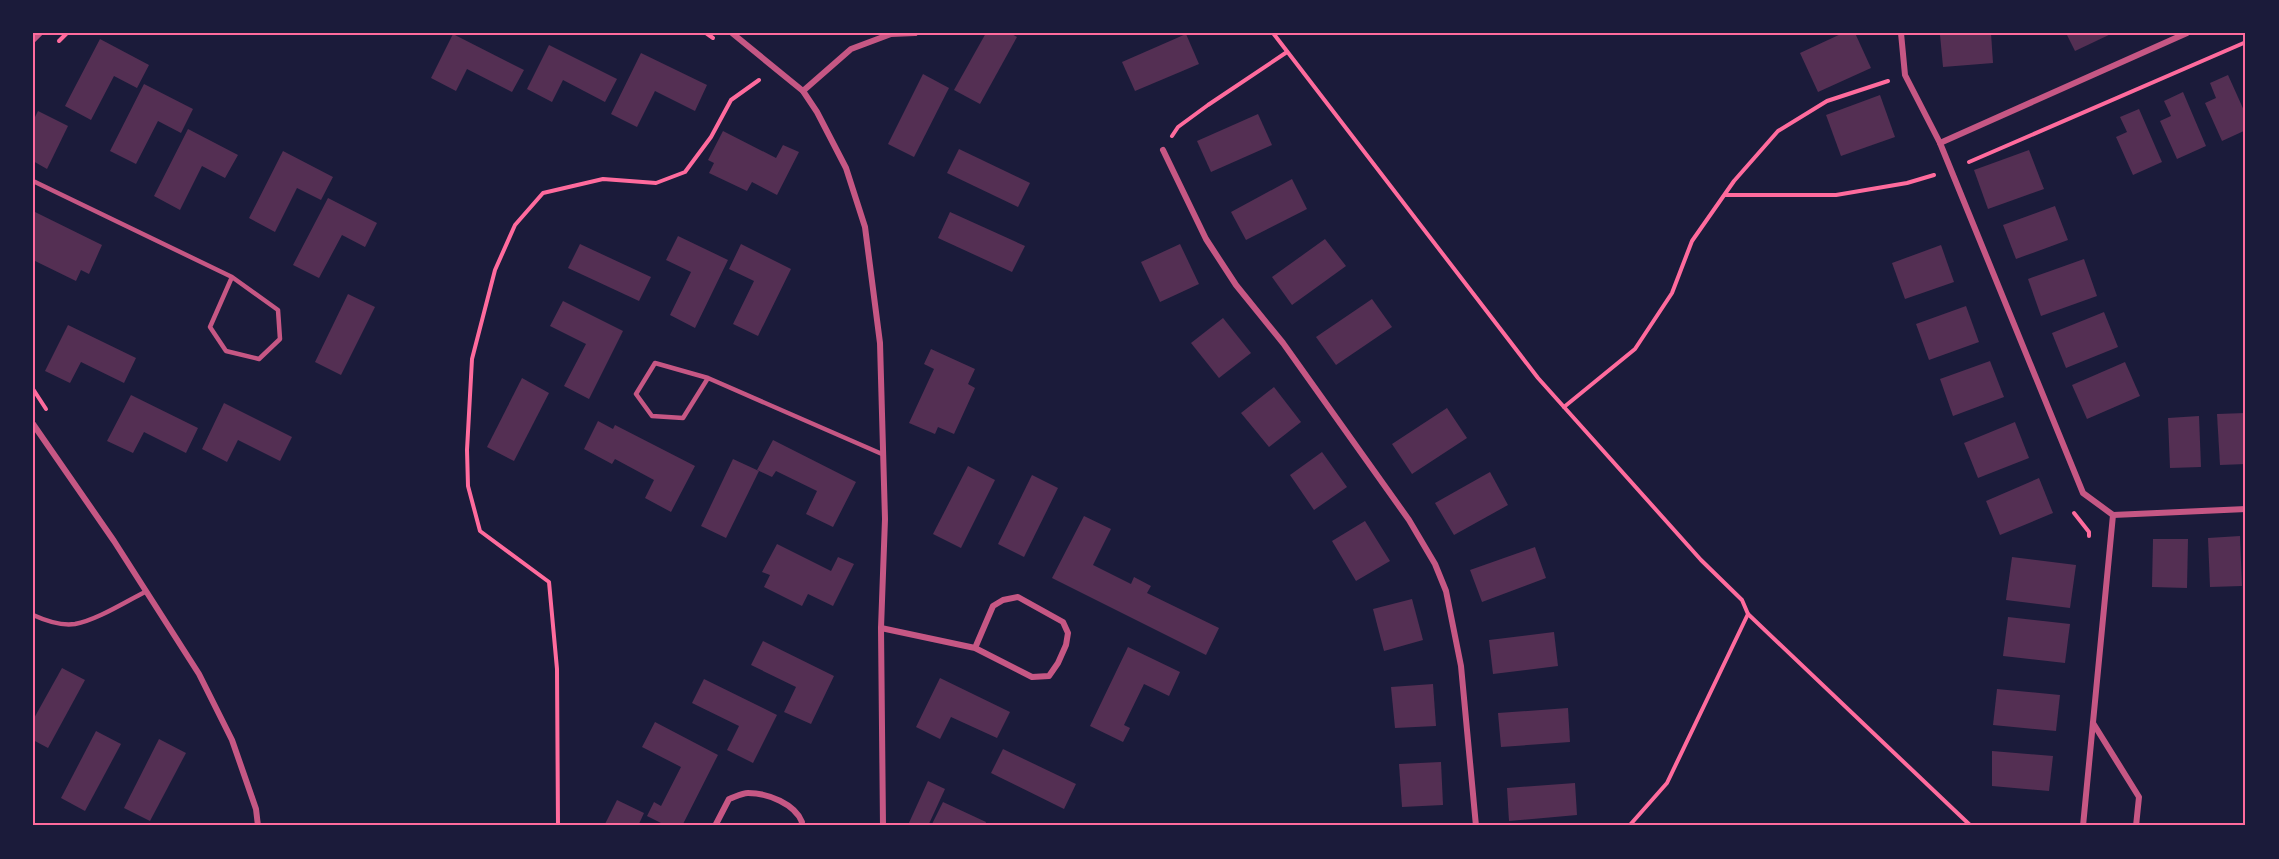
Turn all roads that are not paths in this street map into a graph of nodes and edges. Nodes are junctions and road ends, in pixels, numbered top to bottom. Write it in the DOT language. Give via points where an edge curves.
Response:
graph roads {
  1 [pos="40,33"];
  2 [pos="732,33"];
  3 [pos="915,33"];
  4 [pos="1901,33"];
  5 [pos="2187,33"];
  6 [pos="891,34"];
  7 [pos="33,40"];
  8 [pos="803,91"];
  9 [pos="1940,143"];
  10 [pos="1163,150"];
  11 [pos="33,181"];
  12 [pos="232,277"];
  13 [pos="708,378"];
  14 [pos="33,424"];
  15 [pos="882,454"];
  16 [pos="2246,509"];
  17 [pos="2113,515"];
  18 [pos="145,592"];
  19 [pos="33,615"];
  20 [pos="881,628"];
  21 [pos="975,648"];
  22 [pos="2092,723"];
  23 [pos="258,826"];
  24 [pos="715,826"];
  25 [pos="801,826"];
  26 [pos="883,826"];
  27 [pos="1476,826"];
  28 [pos="2083,826"];
  29 [pos="2136,826"];
  1 -- 7 [label="street"];
  2 -- 8 [label="street"];
  3 -- 6 [label="street"];
  4 -- 9 [label="street" via="1905,75"];
  5 -- 9 [label="street"];
  6 -- 8 [label="street" via="851,49"];
  8 -- 15 [label="street" via="846,168 865,227 880,343"];
  9 -- 17 [label="street" via="2084,493"];
  10 -- 27 [label="street" via="1206,239 1236,285 1283,343 1409,520 1435,564 1446,591 1461,666"];
  11 -- 12 [label="lane"];
  12 -- 12 [label="lane" via="278,310 280,339 259,359 226,351 210,327"];
  13 -- 13 [label="lane" via="655,363 636,394 652,416 683,418"];
  13 -- 15 [label="lane"];
  14 -- 18 [label="street"];
  15 -- 20 [label="street" via="885,519"];
  16 -- 17 [label="street"];
  17 -- 22 [label="street"];
  18 -- 19 [label="lane" via="74,625"];
  18 -- 23 [label="street" via="199,674 232,740 256,809"];
  20 -- 21 [label="street"];
  20 -- 26 [label="street"];
  21 -- 21 [label="street" via="1032,677 1048,676 1058,663 1068,633 1063,622 1018,597 993,606"];
  22 -- 28 [label="street"];
  22 -- 29 [label="street" via="2139,798"];
  24 -- 25 [label="street" via="729,799 747,793 768,796 794,809"];
}
